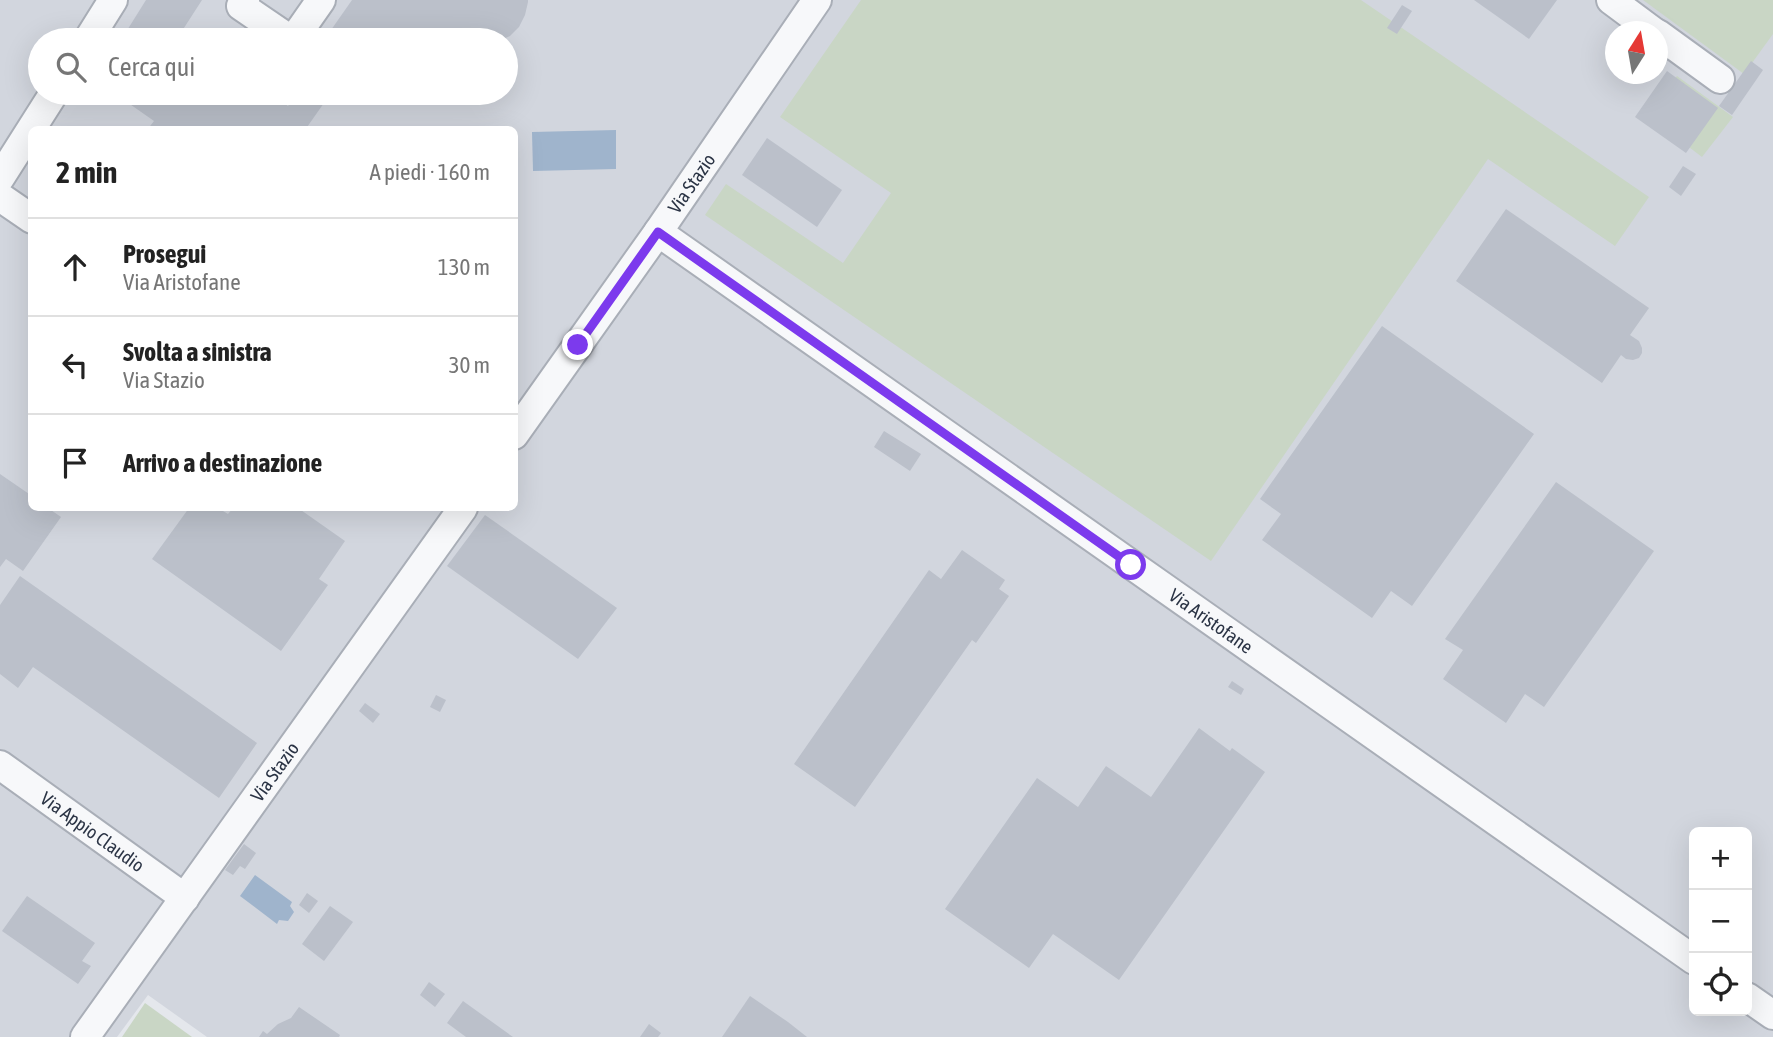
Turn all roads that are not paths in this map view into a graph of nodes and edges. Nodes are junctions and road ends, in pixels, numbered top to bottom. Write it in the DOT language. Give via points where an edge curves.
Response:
graph roads {
  1 [pos="113,0"];
  2 [pos="245,0"];
  3 [pos="321,0"];
  4 [pos="817,0"];
  5 [pos="1611,0"];
  6 [pos="1640,21"];
  7 [pos="96,28"];
  8 [pos="274,28"];
  9 [pos="301,28"];
  10 [pos="1668,42"];
  11 [pos="1720,79"];
  12 [pos="46,105"];
  13 [pos="33,126"];
  14 [pos="28,134"];
  15 [pos="0,178"];
  16 [pos="0,197"];
  17 [pos="28,216"];
  18 [pos="658,232"];
  19 [pos="518,429"];
  20 [pos="453,511"];
  21 [pos="0,765"];
  22 [pos="185,898"];
  23 [pos="1689,956"];
  24 [pos="1752,1000"];
  25 [pos="1773,1015"];
  26 [pos="85,1037"];
  1 -- 7 [label="street"];
  2 -- 8 [label="street" via="242,6"];
  3 -- 9 [label="street"];
  4 -- 18 [label="street, Via Stazio"];
  5 -- 6 [label="street"];
  10 -- 11 [label="street"];
  12 -- 13 [label="street"];
  14 -- 15 [label="street"];
  16 -- 17 [label="street"];
  18 -- 19 [label="street, Via Stazio"];
  18 -- 23 [label="street, Via Aristofane"];
  20 -- 22 [label="street, Via Stazio"];
  21 -- 22 [label="street, Via Appio Claudio"];
  22 -- 26 [label="street, Via Stazio"];
  24 -- 25 [label="street"];
}
